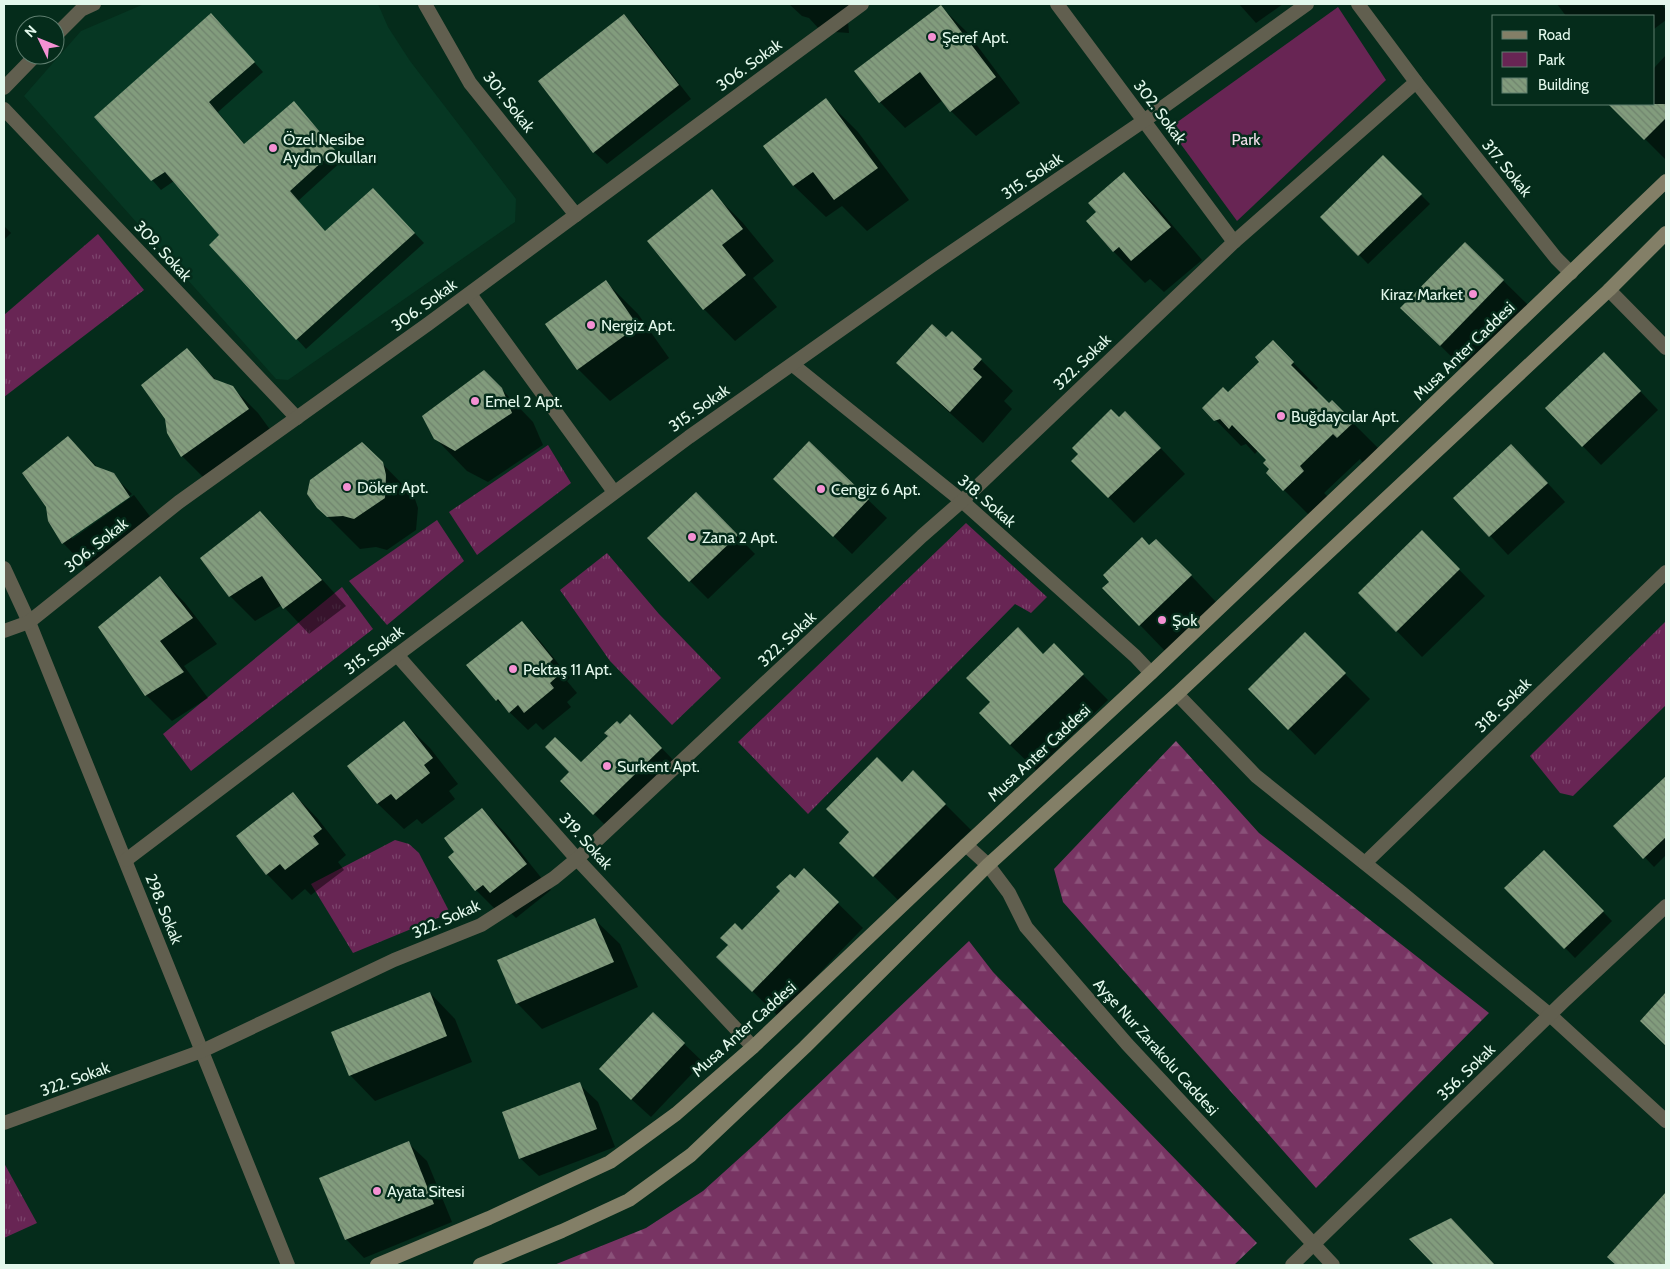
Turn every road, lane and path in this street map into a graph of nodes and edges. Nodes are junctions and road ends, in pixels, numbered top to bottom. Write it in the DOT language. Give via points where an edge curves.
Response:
graph roads {
  1 [pos="94,4"];
  2 [pos="425,4"];
  3 [pos="862,4"];
  4 [pos="1057,4"];
  5 [pos="1307,4"];
  6 [pos="1358,4"];
  7 [pos="65,26"];
  8 [pos="26,65"];
  9 [pos="1416,82"];
  10 [pos="4,88"];
  11 [pos="4,108"];
  12 [pos="1145,120"];
  13 [pos="1666,181"];
  14 [pos="576,215"];
  15 [pos="1666,233"];
  16 [pos="1234,242"];
  17 [pos="1571,273"];
  18 [pos="1609,290"];
  19 [pos="470,294"];
  20 [pos="1666,348"];
  21 [pos="793,364"];
  22 [pos="297,418"];
  23 [pos="614,492"];
  24 [pos="962,501"];
  25 [pos="4,568"];
  26 [pos="1666,572"];
  27 [pos="29,622"];
  28 [pos="4,631"];
  29 [pos="397,654"];
  30 [pos="1151,673"];
  31 [pos="1177,694"];
  32 [pos="966,845"];
  33 [pos="577,859"];
  34 [pos="126,860"];
  35 [pos="1364,863"];
  36 [pos="988,865"];
  37 [pos="1666,906"];
  38 [pos="1550,1015"];
  39 [pos="753,1047"];
  40 [pos="202,1051"];
  41 [pos="1666,1121"];
  42 [pos="4,1123"];
  43 [pos="1314,1244"];
  44 [pos="288,1265"];
  45 [pos="377,1265"];
  46 [pos="480,1265"];
  47 [pos="1292,1265"];
  48 [pos="1333,1265"];
  1 -- 7 [label="street" via="81,10"];
  2 -- 14 [label="street, 301. Sokak" via="470,83"];
  3 -- 14 [label="street, 306. Sokak"];
  4 -- 12 [label="street, 302. Sokak"];
  5 -- 12 [label="street, 315. Sokak"];
  6 -- 9 [label="street"];
  8 -- 10 [label="street"];
  9 -- 16 [label="street, 322. Sokak"];
  9 -- 17 [label="street, 317. Sokak"];
  11 -- 22 [label="street, 309. Sokak"];
  12 -- 16 [label="street, 302. Sokak"];
  12 -- 21 [label="street, 315. Sokak"];
  13 -- 17 [label="main road, Musa Anter Caddesi"];
  14 -- 19 [label="street, 306. Sokak"];
  15 -- 18 [label="main road"];
  16 -- 24 [label="street, 322. Sokak"];
  17 -- 30 [label="main road, Musa Anter Caddesi"];
  18 -- 20 [label="street"];
  18 -- 31 [label="main road"];
  19 -- 22 [label="street, 306. Sokak"];
  19 -- 23 [label="street"];
  21 -- 23 [label="street, 315. Sokak"];
  21 -- 24 [label="street, 318. Sokak"];
  22 -- 27 [label="street, 306. Sokak" via="179,502"];
  23 -- 29 [label="street, 315. Sokak"];
  24 -- 30 [label="street, 318. Sokak"];
  24 -- 33 [label="street, 322. Sokak"];
  25 -- 27 [label="street, 298. Sokak"];
  26 -- 35 [label="street, 318. Sokak"];
  27 -- 28 [label="street, 306. Sokak"];
  27 -- 34 [label="street, 298. Sokak"];
  29 -- 33 [label="street, 319. Sokak"];
  29 -- 34 [label="street, 315. Sokak"];
  30 -- 32 [label="main road, Musa Anter Caddesi"];
  31 -- 35 [label="street" via="1256,776"];
  31 -- 36 [label="main road"];
  32 -- 36 [label="street, Ayşe Nur Zarakolu Caddesi"];
  32 -- 39 [label="main road, Musa Anter Caddesi"];
  33 -- 39 [label="street, 319. Sokak"];
  33 -- 40 [label="street, 322. Sokak" via="554,878 481,925 394,960"];
  34 -- 40 [label="street, 298. Sokak"];
  35 -- 38 [label="street"];
  36 -- 43 [label="street, Ayşe Nur Zarakolu Caddesi" via="1009,893 1026,927 1128,1044"];
  36 -- 46 [label="main road" via="805,1048 691,1155 629,1200"];
  37 -- 38 [label="street, 356. Sokak"];
  38 -- 41 [label="street"];
  38 -- 43 [label="street, 356. Sokak"];
  39 -- 45 [label="main road, Musa Anter Caddesi" via="676,1114 610,1162"];
  40 -- 42 [label="street, 322. Sokak"];
  40 -- 44 [label="street, 298. Sokak"];
  43 -- 47 [label="street, 356. Sokak"];
  43 -- 48 [label="street, Ayşe Nur Zarakolu Caddesi"];
}
